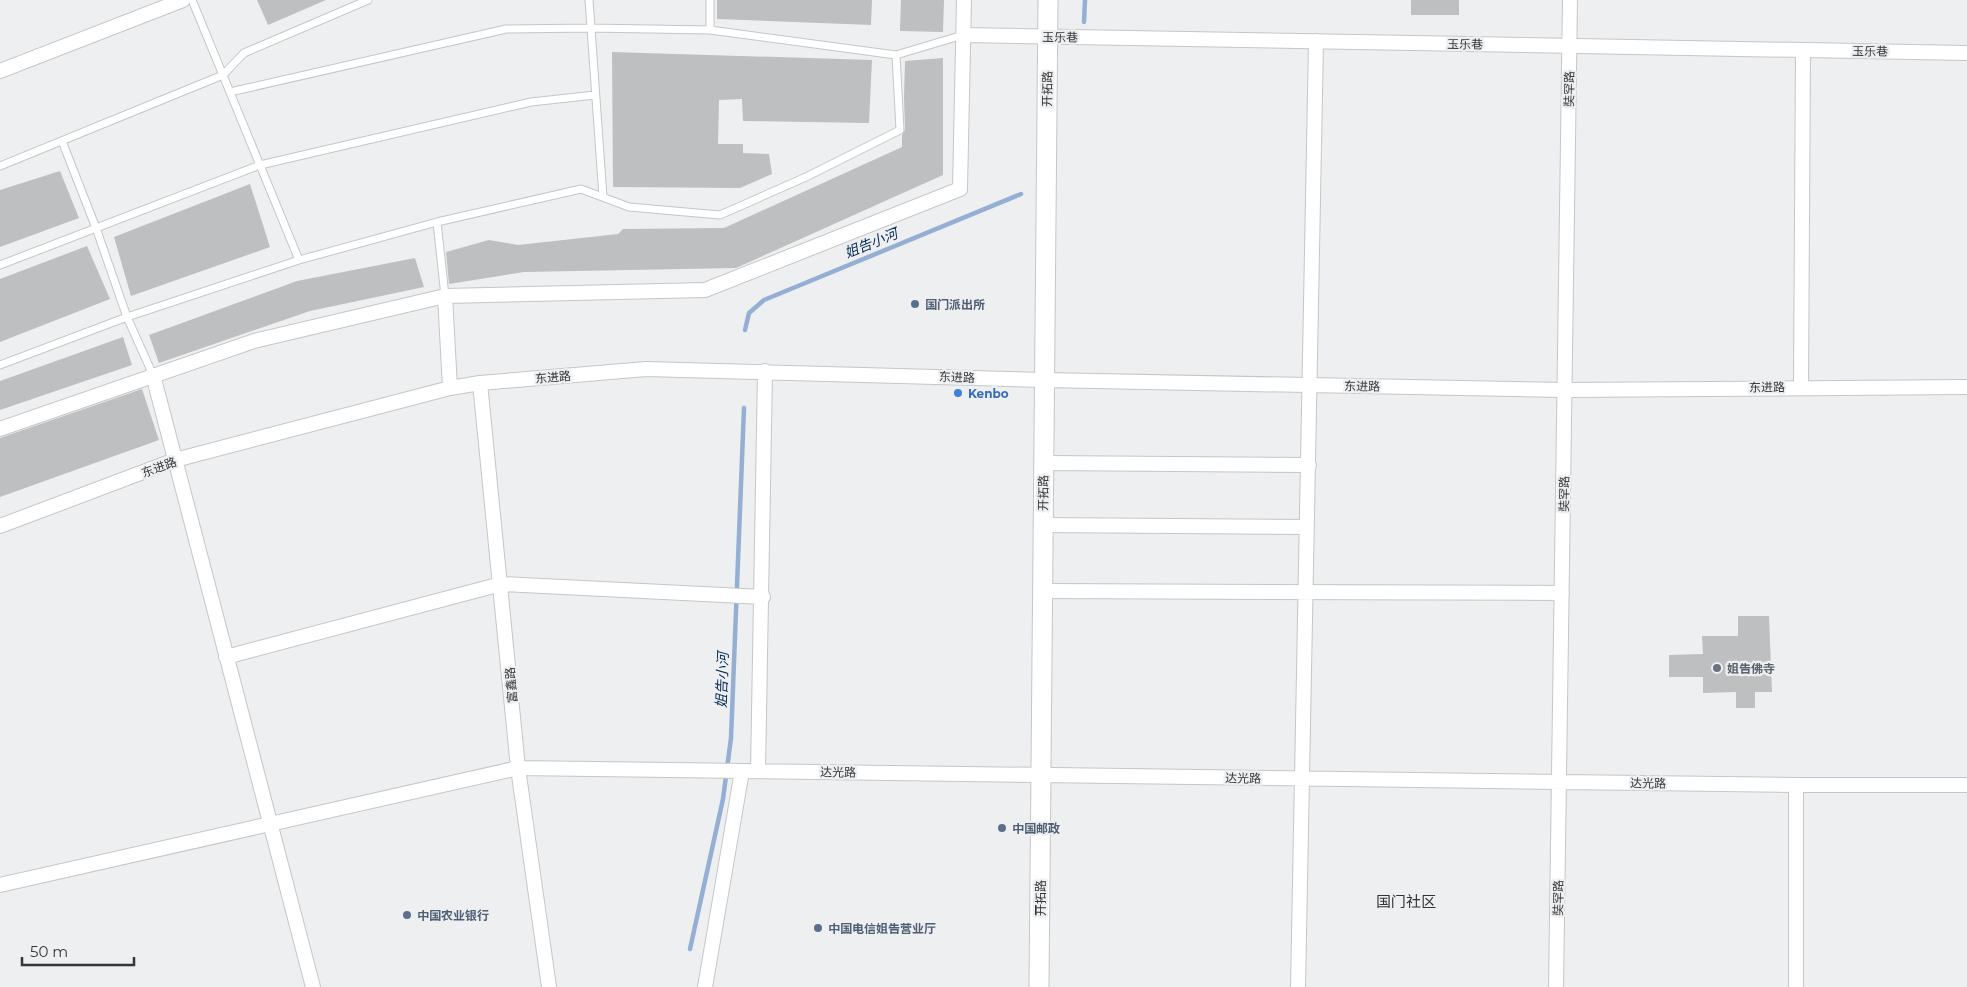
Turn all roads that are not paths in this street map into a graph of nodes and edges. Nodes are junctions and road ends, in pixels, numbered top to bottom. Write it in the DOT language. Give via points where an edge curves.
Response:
graph roads {
  1 [pos="183,0"];
  2 [pos="192,0"];
  3 [pos="368,0"];
  4 [pos="589,0"];
  5 [pos="710,0"];
  6 [pos="964,0"];
  7 [pos="1048,0"];
  8 [pos="1570,0"];
  9 [pos="590,28"];
  10 [pos="710,30"];
  11 [pos="964,35"];
  12 [pos="1048,37"];
  13 [pos="1316,41"];
  14 [pos="1570,46"];
  15 [pos="1803,50"];
  16 [pos="1967,52"];
  17 [pos="896,55"];
  18 [pos="0,70"];
  19 [pos="223,74"];
  20 [pos="230,92"];
  21 [pos="595,95"];
  22 [pos="62,141"];
  23 [pos="260,165"];
  24 [pos="0,166"];
  25 [pos="603,197"];
  26 [pos="437,222"];
  27 [pos="96,228"];
  28 [pos="300,260"];
  29 [pos="0,265"];
  30 [pos="445,296"];
  31 [pos="127,317"];
  32 [pos="0,365"];
  33 [pos="765,371"];
  34 [pos="153,375"];
  35 [pos="1044,380"];
  36 [pos="480,382"];
  37 [pos="1310,385"];
  38 [pos="1801,387"];
  39 [pos="1967,387"];
  40 [pos="450,388"];
  41 [pos="1565,390"];
  42 [pos="0,429"];
  43 [pos="175,460"];
  44 [pos="1044,462"];
  45 [pos="1309,465"];
  46 [pos="1043,525"];
  47 [pos="0,526"];
  48 [pos="1307,527"];
  49 [pos="502,584"];
  50 [pos="1042,591"];
  51 [pos="1306,592"];
  52 [pos="1562,593"];
  53 [pos="762,597"];
  54 [pos="226,657"];
  55 [pos="518,768"];
  56 [pos="740,771"];
  57 [pos="758,771"];
  58 [pos="1041,774"];
  59 [pos="1303,779"];
  60 [pos="1560,782"];
  61 [pos="1796,785"];
  62 [pos="1967,785"];
  63 [pos="270,824"];
  64 [pos="0,886"];
  65 [pos="313,987"];
  66 [pos="549,987"];
  67 [pos="706,987"];
  68 [pos="1039,987"];
  69 [pos="1298,987"];
  70 [pos="1556,987"];
  71 [pos="1796,987"];
  1 -- 18 [label="street"];
  2 -- 19 [label="lane"];
  3 -- 19 [label="lane" via="244,53"];
  4 -- 9 [label="lane"];
  5 -- 10 [label="lane"];
  6 -- 11 [label="street"];
  7 -- 12 [label="street, 开拓路"];
  8 -- 14 [label="street, 奘罕路"];
  9 -- 10 [label="lane"];
  9 -- 20 [label="lane" via="506,29"];
  9 -- 21 [label="lane"];
  10 -- 17 [label="lane"];
  11 -- 12 [label="street, 玉乐巷"];
  11 -- 17 [label="lane"];
  11 -- 30 [label="street" via="960,188 705,290"];
  12 -- 13 [label="street, 玉乐巷"];
  12 -- 35 [label="street, 开拓路"];
  13 -- 14 [label="street, 玉乐巷"];
  13 -- 37 [label="street"];
  14 -- 15 [label="street, 玉乐巷"];
  14 -- 41 [label="street, 奘罕路"];
  15 -- 16 [label="street, 玉乐巷"];
  15 -- 38 [label="street"];
  17 -- 25 [label="lane" via="900,130 806,177 720,216 629,207"];
  19 -- 20 [label="lane"];
  19 -- 22 [label="lane"];
  20 -- 23 [label="lane"];
  21 -- 23 [label="lane" via="531,102"];
  21 -- 25 [label="lane"];
  22 -- 24 [label="lane"];
  22 -- 27 [label="lane"];
  23 -- 27 [label="lane"];
  23 -- 28 [label="lane"];
  25 -- 26 [label="lane" via="581,189"];
  26 -- 28 [label="lane"];
  26 -- 30 [label="lane"];
  27 -- 29 [label="lane"];
  27 -- 31 [label="lane"];
  28 -- 31 [label="lane"];
  30 -- 34 [label="street" via="254,341"];
  30 -- 40 [label="street"];
  31 -- 32 [label="lane"];
  31 -- 34 [label="lane"];
  33 -- 35 [label="street, 东进路"];
  33 -- 36 [label="street, 东进路" via="646,369"];
  33 -- 53 [label="street"];
  34 -- 42 [label="street"];
  34 -- 43 [label="street"];
  35 -- 37 [label="street, 东进路"];
  35 -- 44 [label="street, 开拓路"];
  36 -- 40 [label="street, 东进路"];
  36 -- 49 [label="street, 富鑫路"];
  37 -- 41 [label="street, 东进路"];
  37 -- 45 [label="street"];
  38 -- 39 [label="street, 东进路"];
  38 -- 41 [label="street, 东进路"];
  40 -- 43 [label="street, 东进路"];
  41 -- 52 [label="street, 奘罕路"];
  43 -- 47 [label="street, 东进路"];
  43 -- 54 [label="street"];
  44 -- 45 [label="street"];
  44 -- 46 [label="street, 开拓路"];
  45 -- 48 [label="street"];
  46 -- 48 [label="street"];
  46 -- 50 [label="street, 开拓路"];
  48 -- 51 [label="street"];
  49 -- 53 [label="street"];
  49 -- 54 [label="street"];
  49 -- 55 [label="street, 富鑫路"];
  50 -- 51 [label="street"];
  50 -- 58 [label="street, 开拓路"];
  51 -- 52 [label="street"];
  51 -- 59 [label="street"];
  52 -- 60 [label="street, 奘罕路"];
  53 -- 57 [label="street"];
  54 -- 63 [label="street"];
  55 -- 56 [label="street, 达光路"];
  55 -- 63 [label="street, 达光路"];
  55 -- 66 [label="street, 富鑫路"];
  56 -- 57 [label="street, 达光路"];
  56 -- 67 [label="street"];
  57 -- 58 [label="street, 达光路"];
  58 -- 59 [label="street, 达光路"];
  58 -- 68 [label="street, 开拓路"];
  59 -- 60 [label="street, 达光路"];
  59 -- 69 [label="street"];
  60 -- 61 [label="street, 达光路"];
  60 -- 70 [label="street, 奘罕路"];
  61 -- 62 [label="street, 达光路"];
  61 -- 71 [label="street"];
  63 -- 64 [label="street, 达光路"];
  63 -- 65 [label="street"];
}
